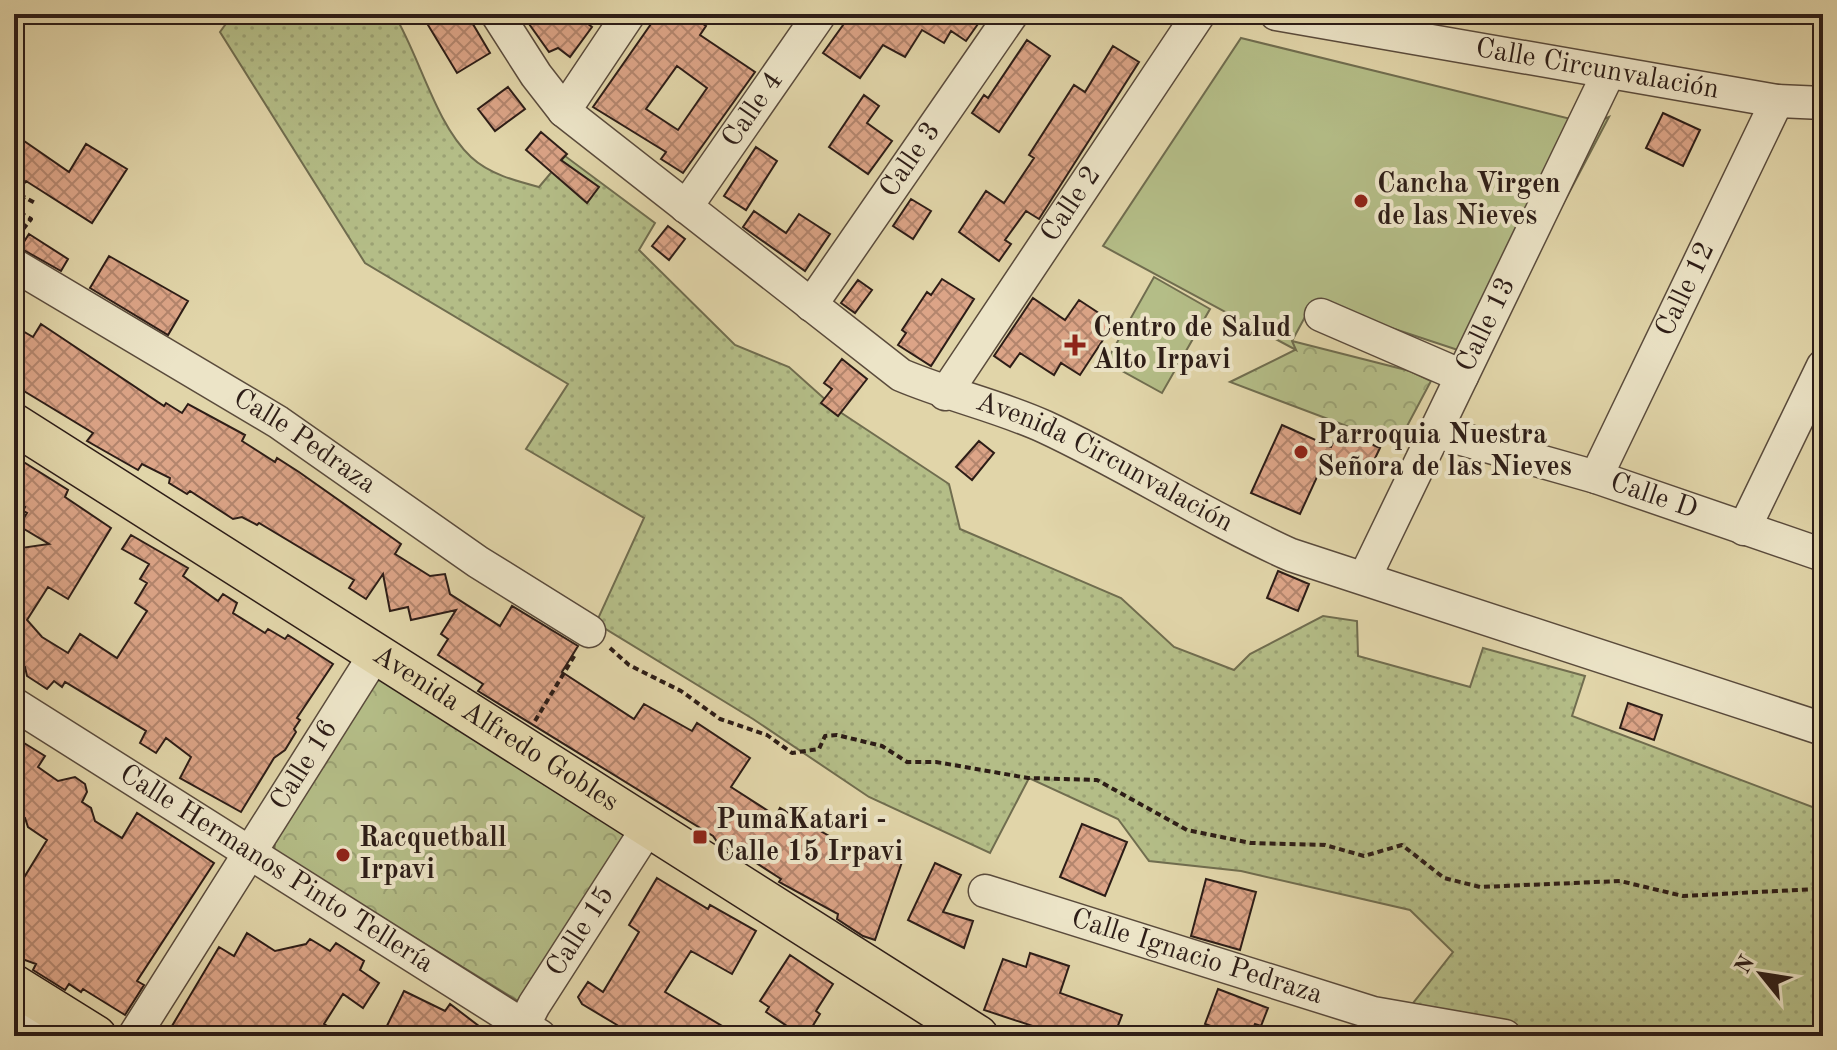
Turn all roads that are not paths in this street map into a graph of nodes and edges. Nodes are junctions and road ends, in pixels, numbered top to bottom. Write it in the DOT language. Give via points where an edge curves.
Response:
graph roads {
  1 [pos="497,14"];
  2 [pos="629,14"];
  3 [pos="820,14"];
  4 [pos="1012,14"];
  5 [pos="1199,14"];
  6 [pos="1276,14"];
  7 [pos="1608,74"];
  8 [pos="1777,101"];
  9 [pos="1823,103"];
  10 [pos="564,111"];
  11 [pos="686,207"];
  12 [pos="14,265"];
  13 [pos="811,305"];
  14 [pos="1321,315"];
  15 [pos="1823,366"];
  16 [pos="1462,376"];
  17 [pos="945,394"];
  18 [pos="14,424"];
  19 [pos="1437,432"];
  20 [pos="1596,477"];
  21 [pos="1744,529"];
  22 [pos="1823,555"];
  23 [pos="1365,577"];
  24 [pos="586,637"];
  25 [pos="374,656"];
  26 [pos="14,704"];
  27 [pos="1823,729"];
  28 [pos="647,829"];
  29 [pos="248,854"];
  30 [pos="985,891"];
  31 [pos="29,1009"];
  32 [pos="527,1033"];
  33 [pos="96,1036"];
  34 [pos="134,1036"];
  35 [pos="978,1036"];
  36 [pos="1505,1036"];
  1 -- 10 [label="street, Avenida Circunvalación"];
  2 -- 10 [label="street"];
  3 -- 11 [label="street, Calle 4"];
  4 -- 13 [label="street, Calle 3"];
  5 -- 17 [label="street, Calle 2"];
  6 -- 7 [label="street, Calle Circunvalación"];
  7 -- 8 [label="street, Calle Circunvalación"];
  7 -- 16 [label="street, Calle 13"];
  8 -- 9 [label="street, Calle Circunvalación"];
  8 -- 20 [label="street, Calle 12"];
  10 -- 11 [label="street, Avenida Circunvalación"];
  11 -- 13 [label="street, Avenida Circunvalación"];
  12 -- 24 [label="street, Calle Pedraza" via="278,422"];
  13 -- 17 [label="street, Avenida Circunvalación" via="901,375"];
  14 -- 16 [label="street"];
  15 -- 21 [label="street"];
  16 -- 19 [label="street, Calle 13"];
  17 -- 23 [label="street, Avenida Circunvalación" via="1046,428 1230,528 1291,555"];
  18 -- 25 [label="main road, Avenida Alfredo Gobles"];
  19 -- 20 [label="street, Calle D"];
  19 -- 23 [label="street, Calle 13"];
  20 -- 21 [label="street, Calle D"];
  21 -- 22 [label="street, Calle D"];
  23 -- 27 [label="street, Avenida Circunvalación"];
  25 -- 28 [label="main road, Avenida Alfredo Gobles"];
  25 -- 29 [label="street, Calle 16"];
  26 -- 29 [label="street, Calle Hermanos Pinto Tellería"];
  28 -- 32 [label="street, Calle 15" via="534,1005"];
  28 -- 35 [label="main road, Avenida Alfredo Gobles"];
  29 -- 32 [label="street, Calle Hermanos Pinto Tellería"];
  29 -- 34 [label="street, Calle 16"];
  30 -- 36 [label="street, Calle Ignacio Pedraza" via="1373,1013"];
  31 -- 33 [label="main road"];
}
